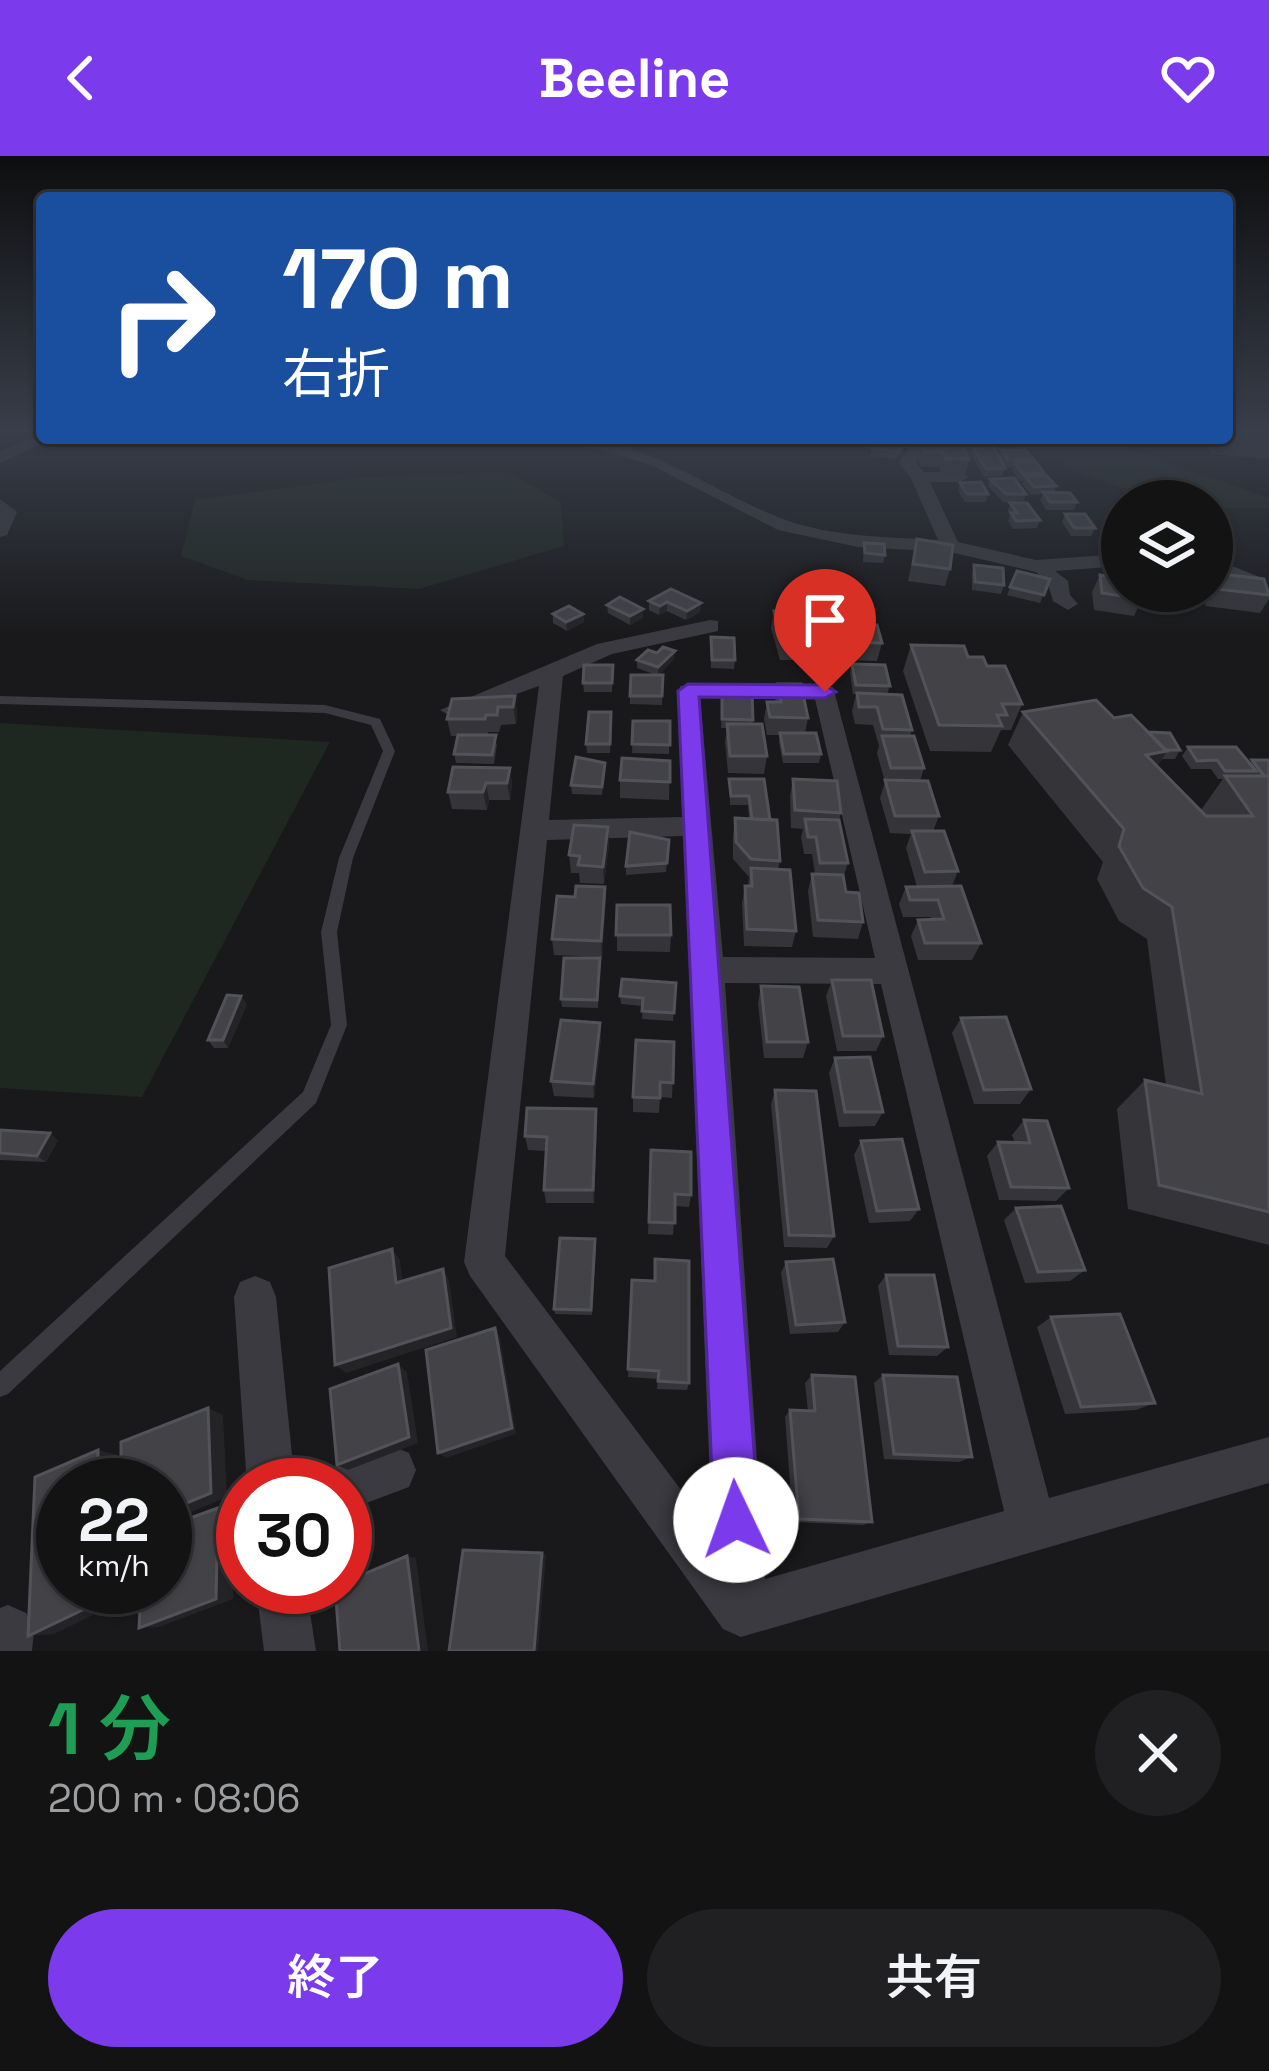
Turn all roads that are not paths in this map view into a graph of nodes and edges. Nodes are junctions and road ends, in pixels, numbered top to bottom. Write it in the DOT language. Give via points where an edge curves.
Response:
graph roads {
  1 [pos="725,498"];
  2 [pos="928,498"];
  3 [pos="0,503"];
  4 [pos="0,531"];
  5 [pos="950,546"];
  6 [pos="1101,561"];
  7 [pos="1044,565"];
  8 [pos="1233,575"];
  9 [pos="1263,590"];
  10 [pos="1068,604"];
  11 [pos="710,626"];
  12 [pos="552,673"];
  13 [pos="0,700"];
  14 [pos="452,710"];
  15 [pos="697,826"];
  16 [pos="535,830"];
  17 [pos="708,970"];
  18 [pos="892,971"];
  19 [pos="255,1297"];
  20 [pos="0,1386"];
  21 [pos="269,1458"];
  22 [pos="1269,1460"];
  23 [pos="392,1469"];
  24 [pos="372,1477"];
  25 [pos="1032,1526"];
  26 [pos="741,1611"];
  27 [pos="284,1614"];
  28 [pos="290,1651"];
  1 -- 5 [label="street" via="785,526 858,541"];
  2 -- 5 [label="street"];
  3 -- 4 [label="street" via="8,512"];
  5 -- 7 [label="street"];
  6 -- 7 [label="street"];
  7 -- 10 [label="street"];
  8 -- 9 [label="street"];
  11 -- 12 [label="street" via="604,650"];
  12 -- 14 [label="street"];
  12 -- 16 [label="street"];
  13 -- 20 [label="lane" via="326,710 376,722 389,751 333,914 339,1025 310,1097"];
  15 -- 16 [label="street"];
  15 -- 17 [label="street"];
  15 -- 18 [label="street" via="688,691 825,692"];
  16 -- 26 [label="street" via="484,1262"];
  17 -- 18 [label="street"];
  17 -- 26 [label="street"];
  18 -- 25 [label="street"];
  19 -- 21 [label="street"];
  22 -- 25 [label="street"];
  23 -- 24 [label="street"];
  25 -- 26 [label="street"];
  27 -- 28 [label="street"];
}
